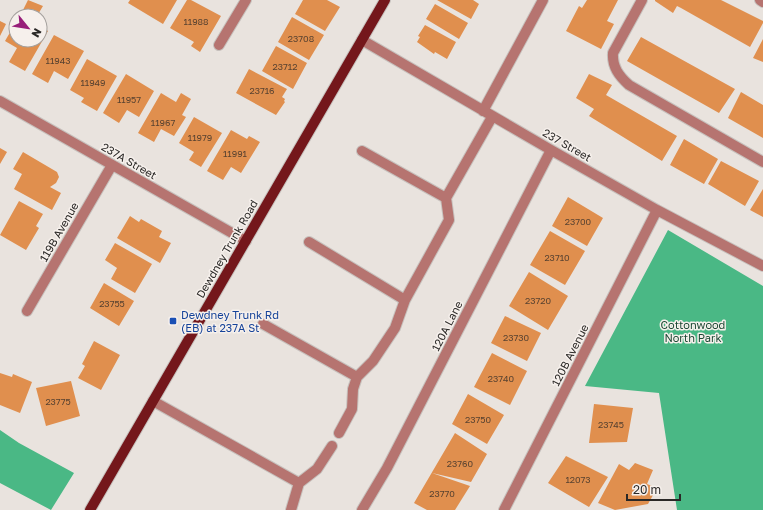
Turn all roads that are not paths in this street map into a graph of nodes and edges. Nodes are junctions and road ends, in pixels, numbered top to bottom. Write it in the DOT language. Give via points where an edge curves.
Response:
graph roads {
  1 [pos="246,0"];
  2 [pos="385,0"];
  3 [pos="543,0"];
  4 [pos="642,0"];
  5 [pos="760,0"];
  6 [pos="763,2"];
  7 [pos="362,40"];
  8 [pos="219,45"];
  9 [pos="0,101"];
  10 [pos="483,111"];
  11 [pos="492,117"];
  12 [pos="551,150"];
  13 [pos="362,151"];
  14 [pos="763,162"];
  15 [pos="112,165"];
  16 [pos="446,198"];
  17 [pos="657,210"];
  18 [pos="246,241"];
  19 [pos="309,242"];
  20 [pos="763,266"];
  21 [pos="405,300"];
  22 [pos="26,311"];
  23 [pos="263,324"];
  24 [pos="357,377"];
  25 [pos="153,401"];
  26 [pos="339,433"];
  27 [pos="332,446"];
  28 [pos="299,483"];
  29 [pos="506,509"];
  30 [pos="90,510"];
  31 [pos="291,510"];
  32 [pos="362,510"];
  1 -- 8 [label="street"];
  2 -- 7 [label="main road, Dewdney Trunk Road"];
  3 -- 10 [label="street"];
  4 -- 14 [label="street" via="613,53 612,63 621,78"];
  5 -- 6 [label="street"];
  7 -- 10 [label="street, 237 Street"];
  7 -- 18 [label="main road, Dewdney Trunk Road"];
  9 -- 15 [label="street, 237A Street"];
  10 -- 11 [label="street, 237 Street"];
  11 -- 12 [label="street, 237 Street"];
  11 -- 16 [label="street"];
  12 -- 17 [label="street, 237 Street"];
  12 -- 32 [label="street, 120A Lane" via="387,468"];
  13 -- 16 [label="street"];
  15 -- 18 [label="street, 237A Street"];
  15 -- 22 [label="street, 119B Avenue"];
  16 -- 21 [label="street" via="449,220"];
  17 -- 20 [label="street, 237 Street"];
  17 -- 29 [label="street, 120B Avenue"];
  18 -- 25 [label="main road, Dewdney Trunk Road"];
  19 -- 21 [label="street"];
  21 -- 24 [label="street" via="395,328 373,361"];
  23 -- 24 [label="street"];
  24 -- 26 [label="street" via="353,389 352,409"];
  25 -- 28 [label="street"];
  25 -- 30 [label="main road, Dewdney Trunk Road"];
  27 -- 28 [label="street" via="318,469"];
  28 -- 31 [label="street"];
}
